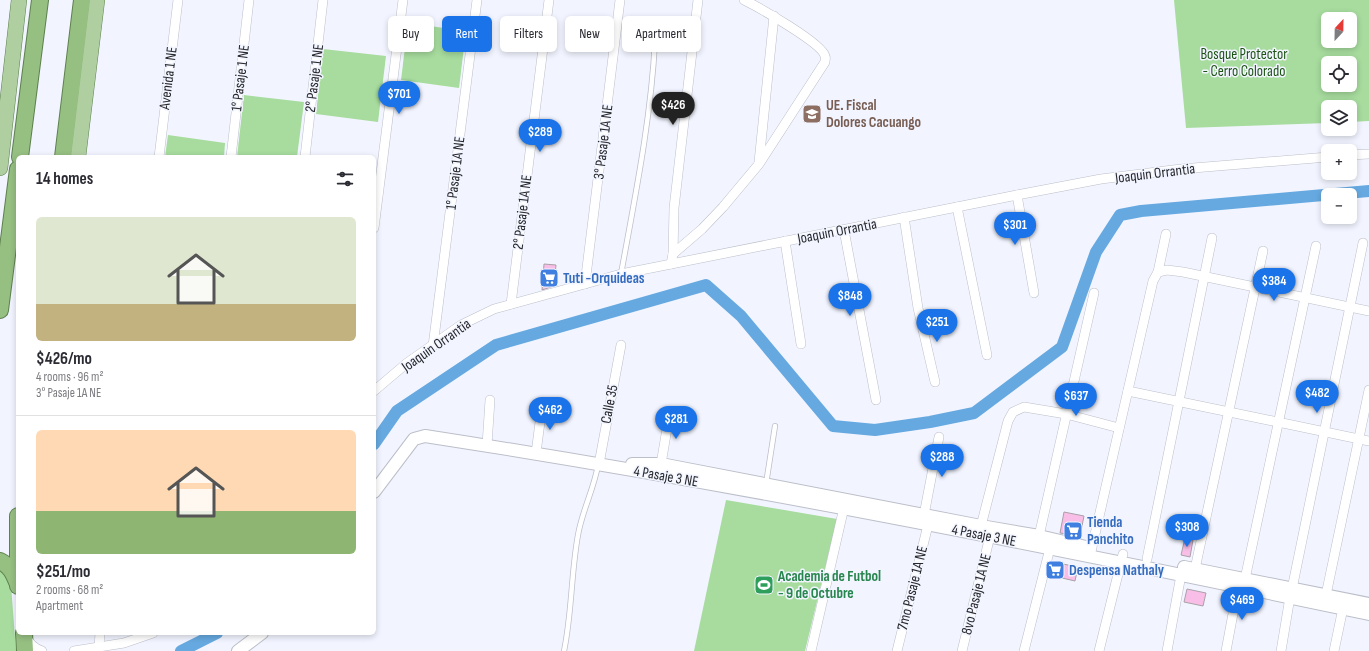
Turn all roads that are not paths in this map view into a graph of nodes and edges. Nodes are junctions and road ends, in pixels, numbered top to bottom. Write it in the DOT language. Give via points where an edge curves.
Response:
graph roads {
  1 [pos="19,0"];
  2 [pos="40,0"];
  3 [pos="82,0"];
  4 [pos="97,0"];
  5 [pos="178,0"];
  6 [pos="249,0"];
  7 [pos="323,0"];
  8 [pos="403,0"];
  9 [pos="477,0"];
  10 [pos="549,0"];
  11 [pos="620,0"];
  12 [pos="698,0"];
  13 [pos="744,0"];
  14 [pos="774,16"];
  15 [pos="654,52"];
  16 [pos="1369,154"];
  17 [pos="20,155"];
  18 [pos="63,155"];
  19 [pos="78,155"];
  20 [pos="158,155"];
  21 [pos="231,155"];
  22 [pos="305,155"];
  23 [pos="1357,155"];
  24 [pos="1321,158"];
  25 [pos="759,164"];
  26 [pos="0,168"];
  27 [pos="16,185"];
  28 [pos="1017,195"];
  29 [pos="957,207"];
  30 [pos="376,212"];
  31 [pos="904,217"];
  32 [pos="844,230"];
  33 [pos="1166,234"];
  34 [pos="1212,238"];
  35 [pos="785,241"];
  36 [pos="1363,243"];
  37 [pos="1316,246"];
  38 [pos="1263,251"];
  39 [pos="673,254"];
  40 [pos="671,264"];
  41 [pos="1158,272"];
  42 [pos="621,274"];
  43 [pos="1204,276"];
  44 [pos="585,284"];
  45 [pos="1255,287"];
  46 [pos="1034,293"];
  47 [pos="1094,293"];
  48 [pos="1305,298"];
  49 [pos="511,304"];
  50 [pos="1350,307"];
  51 [pos="0,310"];
  52 [pos="1369,311"];
  53 [pos="801,344"];
  54 [pos="621,345"];
  55 [pos="432,346"];
  56 [pos="988,355"];
  57 [pos="935,382"];
  58 [pos="376,389"];
  59 [pos="1369,390"];
  60 [pos="1128,391"];
  61 [pos="490,400"];
  62 [pos="876,400"];
  63 [pos="1179,402"];
  64 [pos="542,407"];
  65 [pos="670,411"];
  66 [pos="1229,412"];
  67 [pos="1066,414"];
  68 [pos="1278,422"];
  69 [pos="774,426"];
  70 [pos="1119,428"];
  71 [pos="1324,432"];
  72 [pos="939,437"];
  73 [pos="1359,439"];
  74 [pos="1369,441"];
  75 [pos="487,445"];
  76 [pos="536,453"];
  77 [pos="599,464"];
  78 [pos="661,464"];
  79 [pos="766,484"];
  80 [pos="376,489"];
  81 [pos="845,504"];
  82 [pos="926,520"];
  83 [pos="981,526"];
  84 [pos="990,536"];
  85 [pos="1039,536"];
  86 [pos="1050,548"];
  87 [pos="1091,552"];
  88 [pos="1122,558"];
  89 [pos="1147,559"];
  90 [pos="0,561"];
  91 [pos="1194,569"];
  92 [pos="1181,575"];
  93 [pos="16,579"];
  94 [pos="1242,583"];
  95 [pos="1291,593"];
  96 [pos="1326,595"];
  97 [pos="1369,604"];
  98 [pos="1343,608"];
  99 [pos="1369,614"];
  100 [pos="100,635"];
  101 [pos="147,635"];
  102 [pos="259,635"];
  103 [pos="25,643"];
  104 [pos="99,647"];
  105 [pos="42,651"];
  106 [pos="74,651"];
  107 [pos="238,651"];
  108 [pos="564,651"];
  109 [pos="811,651"];
  110 [pos="896,651"];
  111 [pos="962,651"];
  112 [pos="1024,651"];
  113 [pos="1099,651"];
  114 [pos="1167,651"];
  115 [pos="1226,651"];
  116 [pos="1281,651"];
  117 [pos="1334,651"];
  1 -- 26 [label="main road"];
  2 -- 17 [label="highway"];
  3 -- 18 [label="highway"];
  4 -- 19 [label="main road"];
  5 -- 20 [label="street, Avenida 1 NE"];
  6 -- 21 [label="street, 1° Pasaje 1 NE"];
  7 -- 22 [label="street, 2° Pasaje 1 NE"];
  8 -- 30 [label="street"];
  9 -- 55 [label="street, 1° Pasaje 1A NE"];
  10 -- 49 [label="street, 2° Pasaje 1A NE"];
  11 -- 44 [label="street, 3° Pasaje 1A NE"];
  12 -- 39 [label="street" via="674,208"];
  13 -- 14 [label="street"];
  14 -- 25 [label="street"];
  14 -- 25 [label="street" via="821,50 825,62"];
  15 -- 42 [label="lane" via="645,141"];
  16 -- 23 [label="street"];
  24 -- 28 [label="street, Joaquin Orrantia" via="1181,169 1108,178"];
  25 -- 39 [label="street" via="702,229"];
  27 -- 51 [label="highway"];
  28 -- 29 [label="street, Joaquin Orrantia"];
  28 -- 46 [label="street"];
  29 -- 31 [label="street, Joaquin Orrantia"];
  29 -- 56 [label="street"];
  31 -- 32 [label="street, Joaquin Orrantia"];
  31 -- 57 [label="street" via="918,308"];
  32 -- 35 [label="street, Joaquin Orrantia"];
  32 -- 62 [label="street"];
  33 -- 41 [label="street"];
  34 -- 43 [label="street"];
  35 -- 40 [label="street, Joaquin Orrantia"];
  35 -- 53 [label="street"];
  36 -- 50 [label="street"];
  37 -- 48 [label="street"];
  38 -- 45 [label="street"];
  39 -- 40 [label="street"];
  40 -- 42 [label="street, Joaquin Orrantia"];
  41 -- 43 [label="street" via="1167,270"];
  41 -- 60 [label="street" via="1153,281"];
  42 -- 44 [label="street, Joaquin Orrantia"];
  43 -- 45 [label="street"];
  43 -- 63 [label="street"];
  44 -- 49 [label="street, Joaquin Orrantia"];
  45 -- 48 [label="street"];
  45 -- 66 [label="street"];
  47 -- 67 [label="street"];
  48 -- 50 [label="street"];
  48 -- 68 [label="street"];
  49 -- 55 [label="street, Joaquin Orrantia" via="461,325"];
  50 -- 52 [label="street"];
  50 -- 71 [label="street"];
  54 -- 77 [label="street, Calle 35"];
  55 -- 58 [label="street, Joaquin Orrantia"];
  59 -- 73 [label="street"];
  60 -- 63 [label="street"];
  60 -- 70 [label="street"];
  61 -- 75 [label="street"];
  63 -- 66 [label="street"];
  63 -- 89 [label="street"];
  64 -- 76 [label="street"];
  65 -- 78 [label="street"];
  66 -- 68 [label="street"];
  66 -- 91 [label="street"];
  67 -- 70 [label="street"];
  67 -- 83 [label="street" via="1024,407 1013,412 1008,421"];
  67 -- 85 [label="street"];
  68 -- 71 [label="street"];
  68 -- 94 [label="street"];
  69 -- 79 [label="lane"];
  70 -- 87 [label="street"];
  71 -- 73 [label="street"];
  71 -- 95 [label="street"];
  72 -- 82 [label="street, 7mo Pasaje 1A NE"];
  73 -- 74 [label="street"];
  73 -- 96 [label="street"];
  75 -- 76 [label="street, 4 Pasaje 3 NE"];
  75 -- 80 [label="street, 4 Pasaje 3 NE" via="425,436 414,440"];
  76 -- 77 [label="street, 4 Pasaje 3 NE"];
  77 -- 78 [label="street, 4 Pasaje 3 NE"];
  77 -- 81 [label="street, 4 Pasaje 3 NE"];
  77 -- 108 [label="lane" via="578,536"];
  78 -- 79 [label="street, 4 Pasaje 3 NE"];
  79 -- 81 [label="street, 4 Pasaje 3 NE"];
  81 -- 82 [label="street, 4 Pasaje 3 NE"];
  81 -- 109 [label="street"];
  82 -- 83 [label="street, 4 Pasaje 3 NE"];
  82 -- 84 [label="street, 4 Pasaje 3 NE"];
  82 -- 110 [label="street, 7mo Pasaje 1A NE"];
  83 -- 85 [label="street, 4 Pasaje 3 NE"];
  84 -- 86 [label="street, 4 Pasaje 3 NE"];
  84 -- 111 [label="street, 8vo Pasaje 1A NE"];
  85 -- 87 [label="street, 4 Pasaje 3 NE"];
  86 -- 87 [label="street, 4 Pasaje 3 NE"];
  86 -- 112 [label="street"];
  87 -- 88 [label="street, 4 Pasaje 3 NE"];
  88 -- 89 [label="street, 4 Pasaje 3 NE"];
  88 -- 92 [label="street, 4 Pasaje 3 NE"];
  88 -- 113 [label="street"];
  89 -- 91 [label="street, 4 Pasaje 3 NE"];
  90 -- 93 [label="highway" via="8,565"];
  91 -- 94 [label="street, 4 Pasaje 3 NE"];
  92 -- 94 [label="street, 4 Pasaje 3 NE"];
  92 -- 114 [label="street"];
  94 -- 95 [label="street, 4 Pasaje 3 NE"];
  94 -- 115 [label="street"];
  95 -- 96 [label="street, 4 Pasaje 3 NE"];
  95 -- 98 [label="street, 4 Pasaje 3 NE"];
  95 -- 116 [label="street"];
  96 -- 97 [label="street, 4 Pasaje 3 NE"];
  98 -- 99 [label="street, 4 Pasaje 3 NE"];
  98 -- 117 [label="street"];
  100 -- 104 [label="street"];
  101 -- 104 [label="street" via="124,643"];
  102 -- 107 [label="street"];
  103 -- 105 [label="street"];
  104 -- 106 [label="street"];
}
